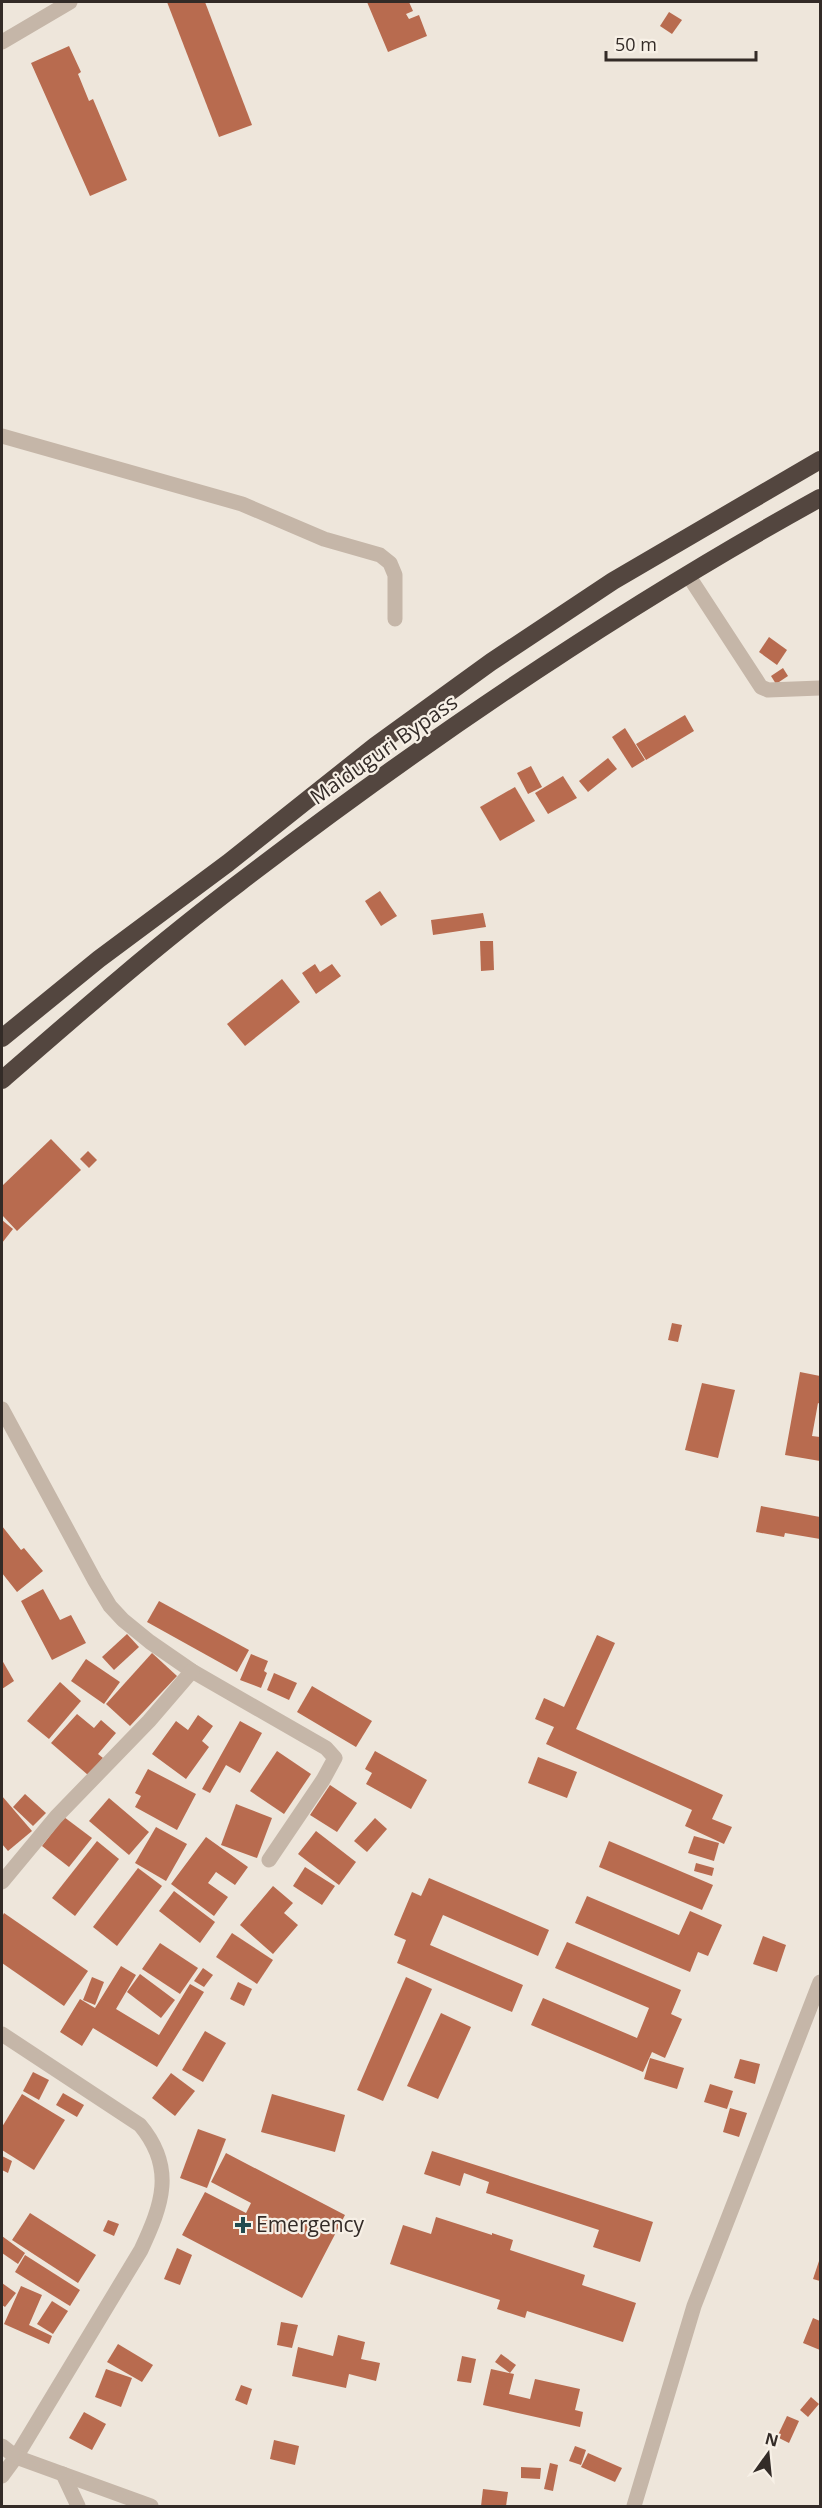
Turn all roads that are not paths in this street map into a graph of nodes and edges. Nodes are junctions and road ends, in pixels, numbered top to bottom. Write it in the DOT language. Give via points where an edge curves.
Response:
graph roads {
  1 [pos="70,2"];
  2 [pos="2,42"];
  3 [pos="2,436"];
  4 [pos="820,460"];
  5 [pos="820,498"];
  6 [pos="688,575"];
  7 [pos="395,619"];
  8 [pos="820,688"];
  9 [pos="2,1038"];
  10 [pos="2,1080"];
  11 [pos="2,1409"];
  12 [pos="192,1671"];
  13 [pos="269,1860"];
  14 [pos="2,1882"];
  15 [pos="820,1982"];
  16 [pos="2,2034"];
  17 [pos="2,2446"];
  18 [pos="16,2457"];
  19 [pos="63,2474"];
  20 [pos="2,2476"];
  21 [pos="78,2506"];
  22 [pos="151,2506"];
  23 [pos="634,2506"];
  1 -- 2 [label="street"];
  3 -- 7 [label="street" via="242,504 324,539 380,555 390,563 395,575"];
  4 -- 9 [label="highway, Maiduguri Bypass" via="613,582 491,662 375,746"];
  5 -- 6 [label="highway, Maiduguri Bypass"];
  6 -- 8 [label="street" via="761,687"];
  6 -- 10 [label="highway, Maiduguri Bypass" via="547,665 366,789 237,884"];
  11 -- 12 [label="street" via="110,1606"];
  12 -- 13 [label="street" via="326,1748 335,1758"];
  12 -- 14 [label="street" via="56,1817"];
  15 -- 23 [label="street" via="694,2306"];
  16 -- 18 [label="street" via="140,2126 151,2139 163,2170 157,2217 141,2250"];
  17 -- 18 [label="street"];
  18 -- 19 [label="street"];
  18 -- 20 [label="street"];
  19 -- 21 [label="street"];
  19 -- 22 [label="street"];
}
